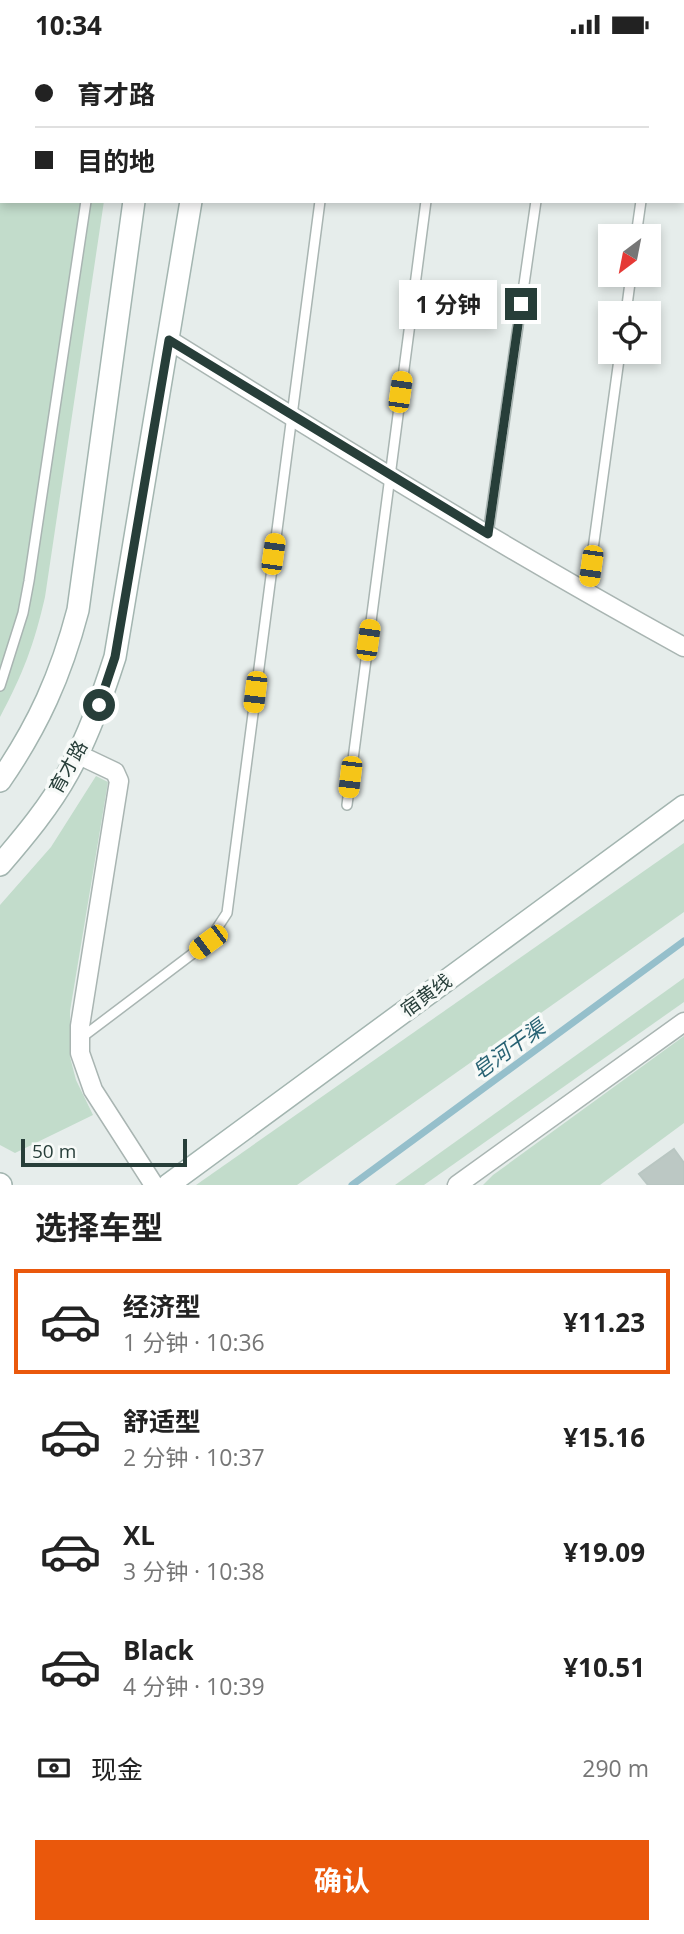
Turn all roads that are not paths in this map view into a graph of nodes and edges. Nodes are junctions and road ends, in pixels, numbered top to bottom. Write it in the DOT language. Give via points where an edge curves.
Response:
graph roads {
  1 [pos="86,203"];
  2 [pos="134,203"];
  3 [pos="191,203"];
  4 [pos="320,203"];
  5 [pos="426,203"];
  6 [pos="536,203"];
  7 [pos="641,203"];
  8 [pos="638,224"];
  9 [pos="169,340"];
  10 [pos="618,364"];
  11 [pos="290,415"];
  12 [pos="389,474"];
  13 [pos="488,534"];
  14 [pos="587,593"];
  15 [pos="684,647"];
  16 [pos="0,685"];
  17 [pos="77,754"];
  18 [pos="0,781"];
  19 [pos="346,805"];
  20 [pos="684,806"];
  21 [pos="0,865"];
  22 [pos="684,1023"];
  23 [pos="80,1039"];
  24 [pos="154,1185"];
  25 [pos="168,1185"];
  26 [pos="457,1185"];
  1 -- 16 [label="lane" via="29,581"];
  2 -- 18 [label="street" via="78,610 45,707"];
  3 -- 9 [label="street, 育才路"];
  4 -- 11 [label="lane"];
  5 -- 12 [label="lane"];
  6 -- 13 [label="lane"];
  7 -- 8 [label="lane"];
  9 -- 11 [label="street"];
  9 -- 17 [label="street, 育才路" via="115,657"];
  10 -- 14 [label="lane"];
  11 -- 12 [label="street"];
  11 -- 23 [label="lane" via="227,913 208,942"];
  12 -- 13 [label="street"];
  12 -- 19 [label="lane"];
  13 -- 14 [label="street"];
  14 -- 15 [label="street"];
  17 -- 21 [label="street, 育才路" via="68,775"];
  17 -- 23 [label="street" via="115,772 118,781"];
  20 -- 25 [label="street, 宿黄线"];
  22 -- 26 [label="street"];
  23 -- 24 [label="street" via="93,1090"];
}
